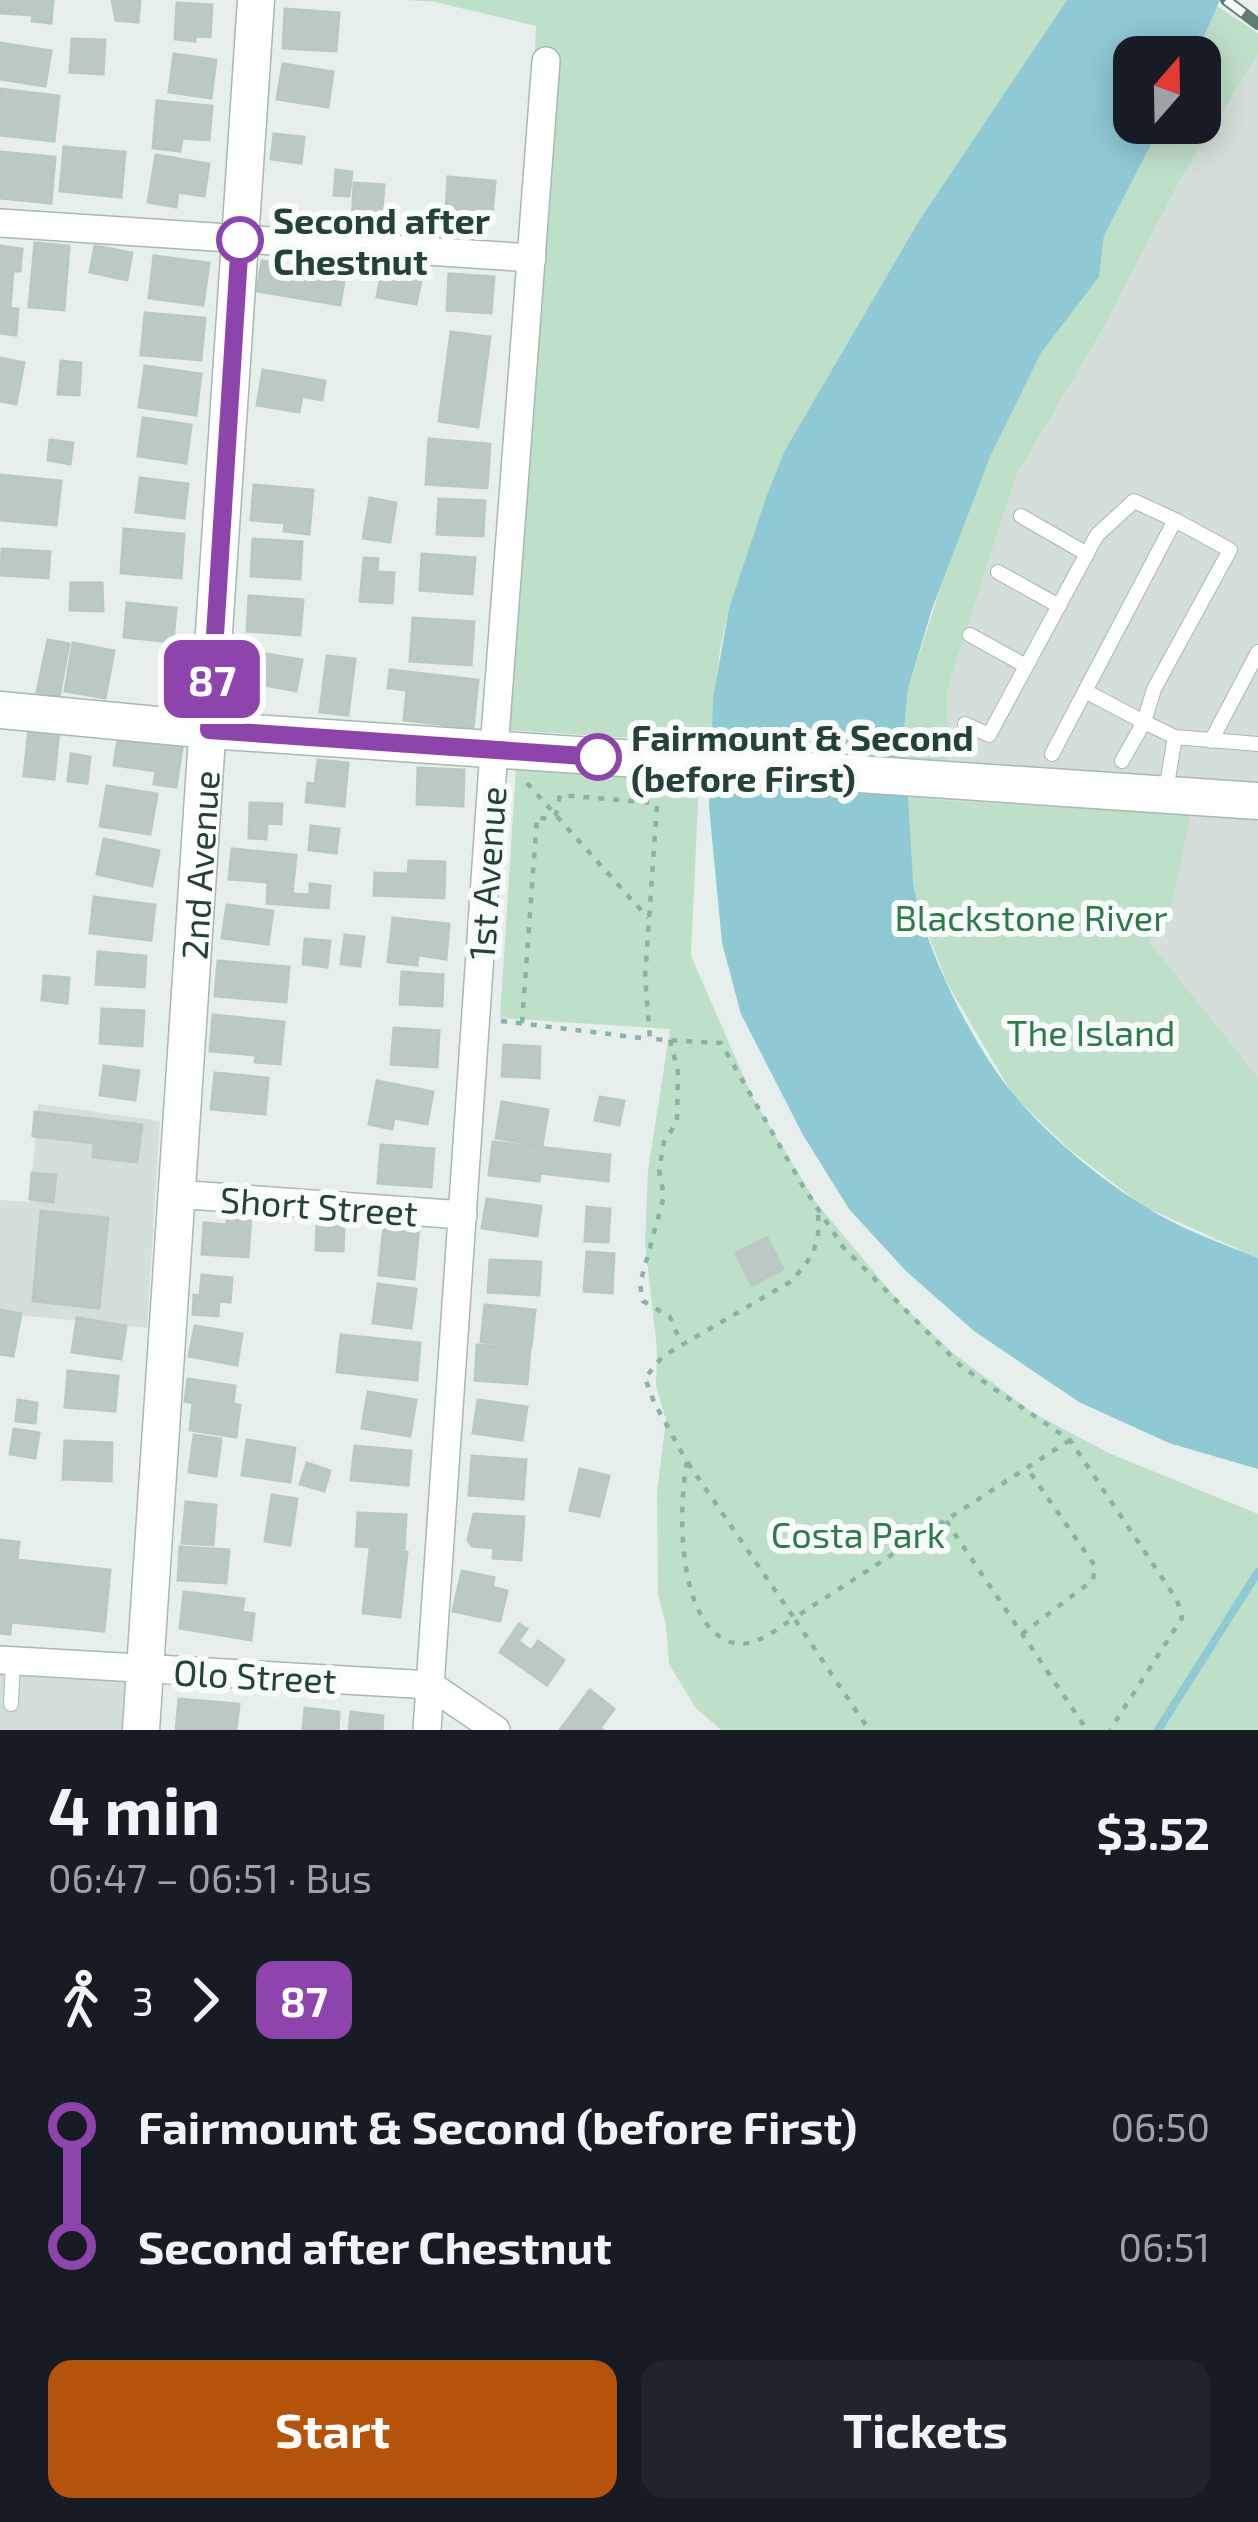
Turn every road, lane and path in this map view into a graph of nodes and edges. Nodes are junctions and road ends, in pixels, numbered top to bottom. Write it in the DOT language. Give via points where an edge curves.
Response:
graph roads {
  1 [pos="256,0"];
  2 [pos="547,61"];
  3 [pos="0,223"];
  4 [pos="240,240"];
  5 [pos="532,258"];
  6 [pos="1022,516"];
  7 [pos="1175,520"];
  8 [pos="1088,554"];
  9 [pos="998,572"];
  10 [pos="1059,606"];
  11 [pos="970,635"];
  12 [pos="1258,652"];
  13 [pos="1026,667"];
  14 [pos="1085,691"];
  15 [pos="0,710"];
  16 [pos="1144,722"];
  17 [pos="964,724"];
  18 [pos="209,730"];
  19 [pos="1175,737"];
  20 [pos="1211,741"];
  21 [pos="1258,744"];
  22 [pos="494,749"];
  23 [pos="1052,754"];
  24 [pos="1122,761"];
  25 [pos="660,762"];
  26 [pos="1165,795"];
  27 [pos="1258,801"];
  28 [pos="657,803"];
  29 [pos="556,814"];
  30 [pos="649,919"];
  31 [pos="501,1021"];
  32 [pos="522,1023"];
  33 [pos="650,1040"];
  34 [pos="670,1040"];
  35 [pos="175,1194"];
  36 [pos="818,1209"];
  37 [pos="463,1215"];
  38 [pos="682,1344"];
  39 [pos="1070,1440"];
  40 [pos="687,1462"];
  41 [pos="1027,1468"];
  42 [pos="946,1521"];
  43 [pos="794,1618"];
  44 [pos="1022,1634"];
  45 [pos="7,1660"];
  46 [pos="145,1669"];
  47 [pos="430,1685"];
  48 [pos="11,1704"];
  49 [pos="141,1730"];
  50 [pos="427,1730"];
  51 [pos="496,1730"];
  52 [pos="869,1730"];
  53 [pos="1087,1730"];
  54 [pos="1110,1730"];
  1 -- 4 [label="street, 2nd Avenue"];
  2 -- 5 [label="street, 1st Avenue"];
  3 -- 4 [label="street"];
  4 -- 5 [label="street"];
  4 -- 18 [label="street, 2nd Avenue"];
  5 -- 22 [label="street, 1st Avenue"];
  6 -- 8 [label="lane"];
  7 -- 8 [label="lane" via="1134,501"];
  7 -- 14 [label="lane"];
  7 -- 16 [label="lane" via="1229,550"];
  8 -- 10 [label="lane"];
  9 -- 10 [label="lane"];
  10 -- 13 [label="lane"];
  11 -- 13 [label="lane"];
  12 -- 20 [label="lane"];
  13 -- 17 [label="lane" via="989,735"];
  14 -- 16 [label="lane"];
  14 -- 23 [label="lane"];
  15 -- 18 [label="street"];
  16 -- 19 [label="lane"];
  16 -- 24 [label="lane"];
  18 -- 22 [label="street"];
  18 -- 35 [label="street, 2nd Avenue"];
  19 -- 20 [label="lane"];
  19 -- 26 [label="lane"];
  20 -- 21 [label="lane"];
  22 -- 25 [label="street"];
  22 -- 29 [label="path"];
  22 -- 37 [label="street, 1st Avenue"];
  25 -- 26 [label="street"];
  25 -- 28 [label="path"];
  26 -- 27 [label="street"];
  28 -- 29 [label="path" via="560,795"];
  28 -- 30 [label="path"];
  29 -- 30 [label="path"];
  29 -- 32 [label="path" via="537,817"];
  30 -- 33 [label="path"];
  31 -- 32 [label="path"];
  32 -- 33 [label="path"];
  33 -- 34 [label="path"];
  34 -- 36 [label="path" via="722,1043"];
  34 -- 38 [label="path" via="677,1123 664,1142 664,1196 640,1283 643,1300 670,1317"];
  35 -- 37 [label="street, Short Street"];
  35 -- 46 [label="street, 2nd Avenue"];
  36 -- 38 [label="path" via="820,1240 790,1282"];
  36 -- 39 [label="path" via="843,1247 962,1367"];
  37 -- 47 [label="street, 1st Avenue"];
  38 -- 40 [label="path" via="645,1378"];
  39 -- 41 [label="path"];
  39 -- 54 [label="path" via="1182,1618"];
  40 -- 43 [label="path"];
  40 -- 43 [label="path" via="687,1581 707,1628 736,1644 760,1640"];
  41 -- 42 [label="path"];
  41 -- 44 [label="path" via="1095,1566 1093,1580"];
  42 -- 43 [label="path"];
  42 -- 44 [label="path"];
  43 -- 52 [label="path"];
  44 -- 53 [label="path"];
  45 -- 46 [label="street, Olo Street"];
  45 -- 48 [label="lane"];
  46 -- 47 [label="street, Olo Street"];
  46 -- 49 [label="street, 2nd Avenue"];
  47 -- 50 [label="street, 1st Avenue"];
  47 -- 51 [label="street"];
}
